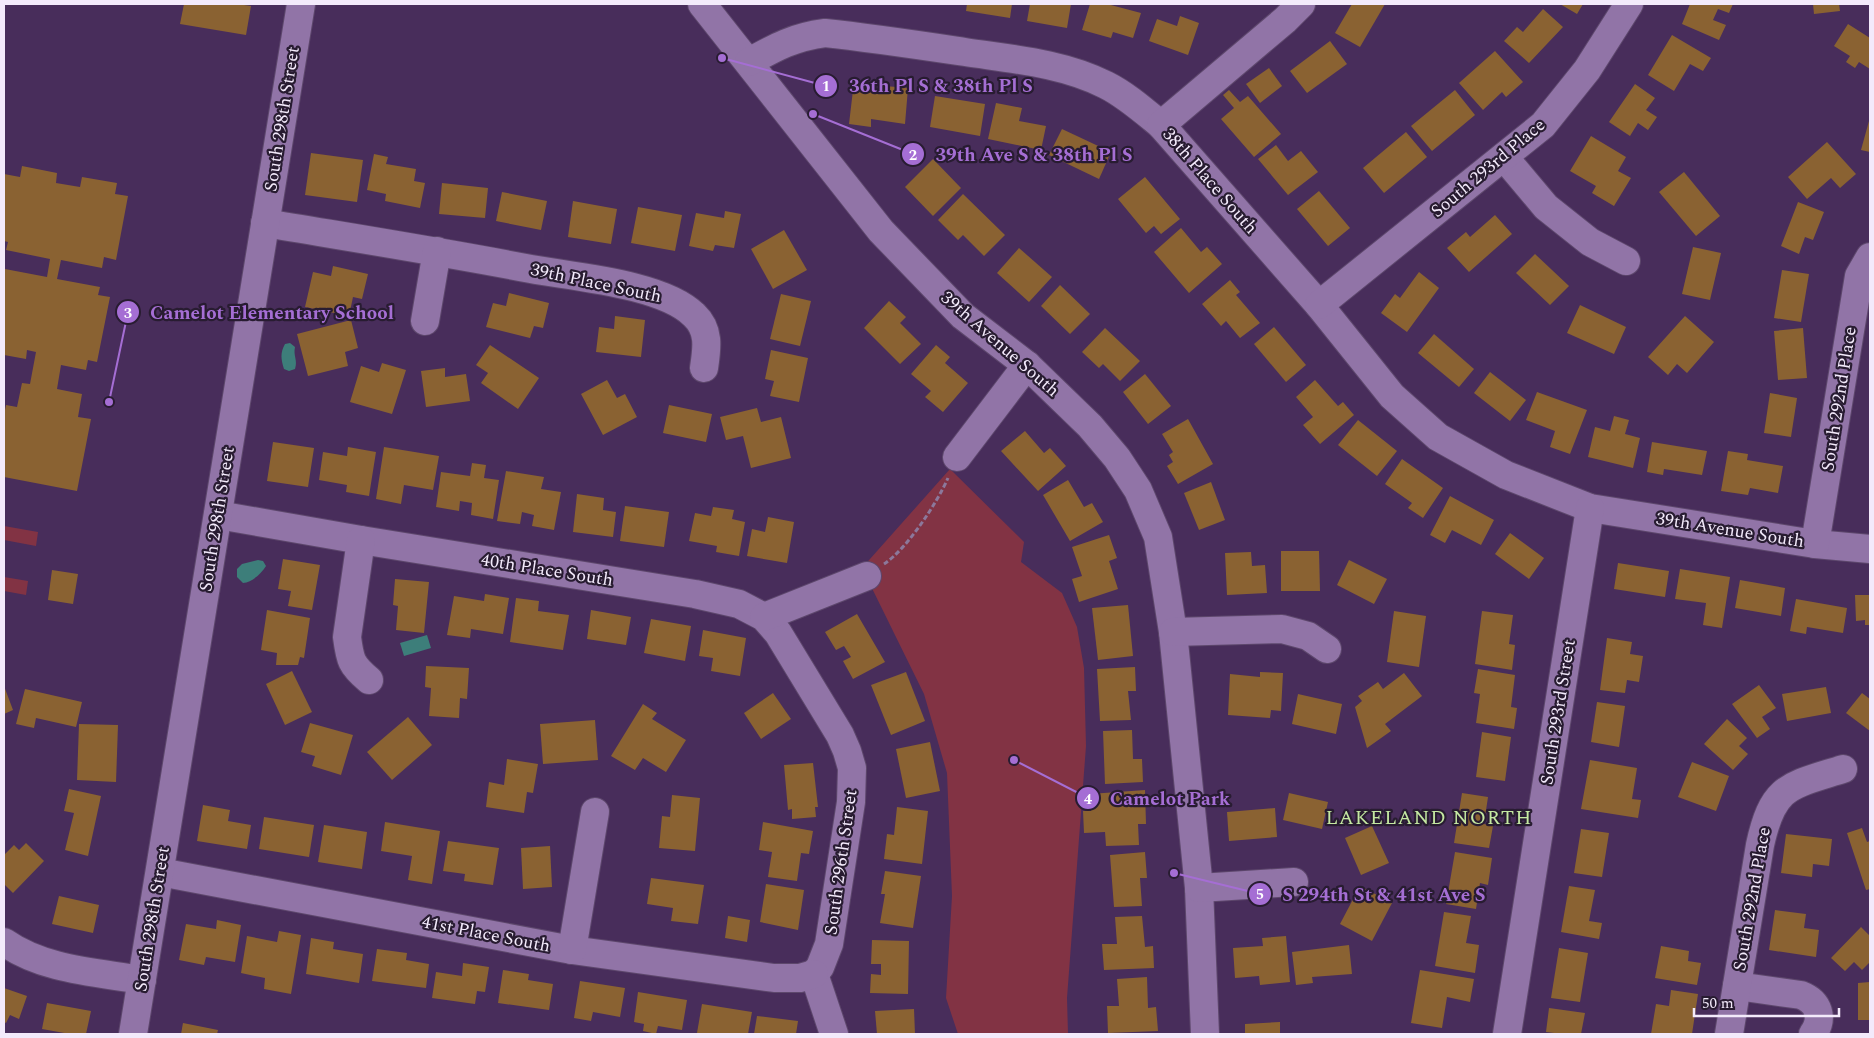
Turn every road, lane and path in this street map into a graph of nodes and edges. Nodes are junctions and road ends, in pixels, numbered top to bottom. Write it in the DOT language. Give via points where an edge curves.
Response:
graph roads {
  1 [pos="301,4"];
  2 [pos="702,4"];
  3 [pos="1301,4"];
  4 [pos="1629,4"];
  5 [pos="749,62"];
  6 [pos="1161,125"];
  7 [pos="1504,156"];
  8 [pos="265,224"];
  9 [pos="438,251"];
  10 [pos="1870,257"];
  11 [pos="1626,261"];
  12 [pos="1319,305"];
  13 [pos="425,321"];
  14 [pos="1027,365"];
  15 [pos="704,368"];
  16 [pos="957,457"];
  17 [pos="1590,508"];
  18 [pos="218,516"];
  19 [pos="361,540"];
  20 [pos="1815,544"];
  21 [pos="1870,549"];
  22 [pos="867,576"];
  23 [pos="764,617"];
  24 [pos="1174,632"];
  25 [pos="1327,649"];
  26 [pos="369,680"];
  27 [pos="1843,769"];
  28 [pos="595,812"];
  29 [pos="160,872"];
  30 [pos="1294,882"];
  31 [pos="1199,888"];
  32 [pos="4,942"];
  33 [pos="572,950"];
  34 [pos="814,974"];
  35 [pos="142,980"];
  36 [pos="1737,986"];
  37 [pos="133,1034"];
  38 [pos="834,1034"];
  39 [pos="1205,1034"];
  40 [pos="1507,1034"];
  41 [pos="1730,1034"];
  42 [pos="1813,1034"];
  1 -- 8 [label="street, South 298th Street"];
  2 -- 5 [label="street, 39th Avenue South"];
  3 -- 6 [label="street"];
  4 -- 7 [label="street, South 293rd Place" via="1587,70 1544,125"];
  5 -- 6 [label="street, 38th Place South" via="785,42 825,32 1009,58 1059,68 1106,85"];
  5 -- 14 [label="street, 39th Avenue South" via="881,231 963,316"];
  6 -- 12 [label="street, 38th Place South"];
  7 -- 11 [label="street" via="1546,207 1590,242"];
  7 -- 12 [label="street, South 293rd Place"];
  8 -- 9 [label="street, 39th Place South"];
  8 -- 18 [label="street, South 298th Street"];
  9 -- 13 [label="street"];
  9 -- 15 [label="street, 39th Place South" via="644,290 673,300 702,324 707,343"];
  10 -- 20 [label="street, South 292nd Place" via="1859,276"];
  12 -- 17 [label="street, 38th Place South" via="1392,396 1438,437 1506,475"];
  14 -- 16 [label="street"];
  14 -- 24 [label="street, 39th Avenue South" via="1090,426 1118,458 1138,490 1158,537"];
  16 -- 22 [label="path" via="939,498 896,556"];
  17 -- 20 [label="street, 39th Avenue South"];
  17 -- 40 [label="street, South 293rd Street"];
  18 -- 19 [label="street, 40th Place South"];
  18 -- 29 [label="street, South 298th Street"];
  19 -- 23 [label="street, 40th Place South" via="695,594 739,604"];
  19 -- 26 [label="street" via="347,637 354,668"];
  20 -- 21 [label="street, 39th Avenue South"];
  22 -- 23 [label="street"];
  23 -- 34 [label="street, South 296th Street" via="778,633 840,735 852,768 852,802 829,944"];
  24 -- 25 [label="street" via="1282,629 1308,636"];
  24 -- 31 [label="street, 39th Avenue South"];
  27 -- 36 [label="street, South 292nd Place" via="1796,784 1782,792 1772,807 1764,824"];
  28 -- 33 [label="street"];
  29 -- 33 [label="street, 41st Place South"];
  29 -- 35 [label="street, South 298th Street"];
  30 -- 31 [label="street"];
  31 -- 39 [label="street, 39th Avenue South"];
  32 -- 35 [label="street" via="34,959 53,965"];
  33 -- 34 [label="street, 41st Place South" via="774,978 800,978"];
  34 -- 38 [label="street"];
  35 -- 37 [label="street, South 298th Street"];
  36 -- 41 [label="street, South 292nd Place"];
  36 -- 42 [label="street, South 292nd Place" via="1808,998 1820,1019"];
}
